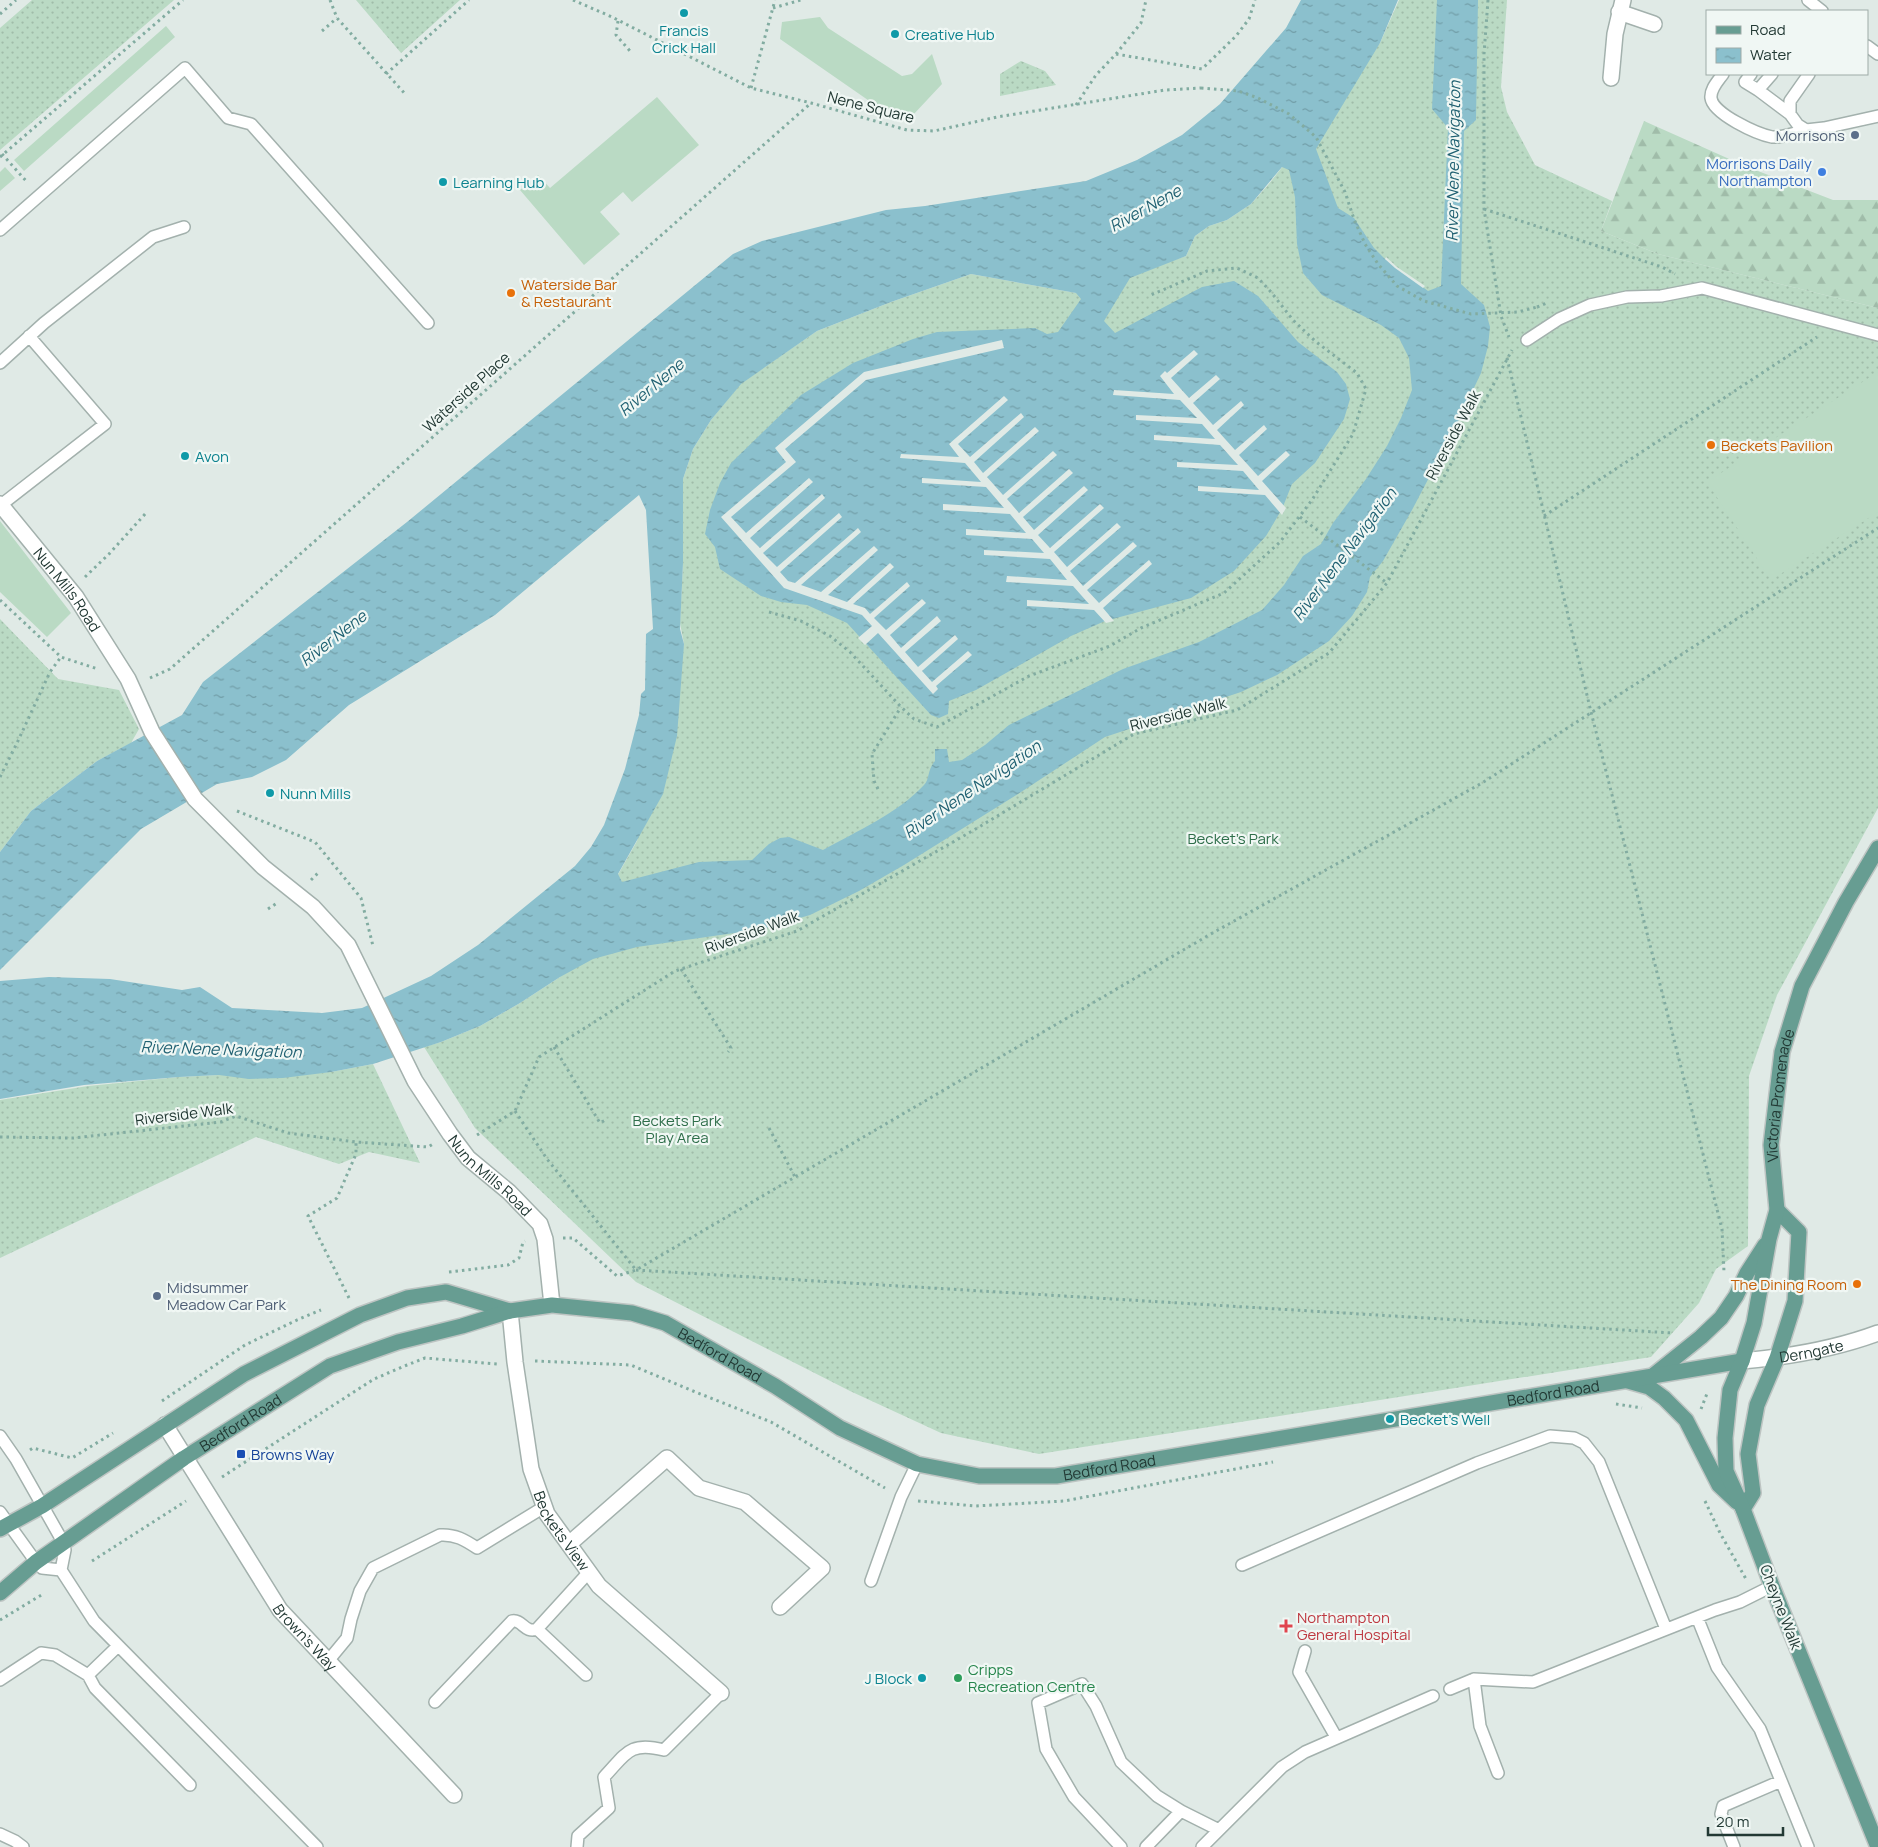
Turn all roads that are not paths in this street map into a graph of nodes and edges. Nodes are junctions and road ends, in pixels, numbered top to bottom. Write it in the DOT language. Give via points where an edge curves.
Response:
graph roads {
  1 [pos="1808,0"];
  2 [pos="1621,6"];
  3 [pos="1821,10"];
  4 [pos="1654,24"];
  5 [pos="1722,75"];
  6 [pos="1750,75"];
  7 [pos="1771,75"];
  8 [pos="1808,75"];
  9 [pos="1611,78"];
  10 [pos="1758,90"];
  11 [pos="1790,114"];
  12 [pos="1878,116"];
  13 [pos="1806,130"];
  14 [pos="184,227"];
  15 [pos="0,230"];
  16 [pos="428,323"];
  17 [pos="1878,335"];
  18 [pos="29,336"];
  19 [pos="1527,340"];
  20 [pos="0,363"];
  21 [pos="1,505"];
  22 [pos="1878,848"];
  23 [pos="348,945"];
  24 [pos="1777,1210"];
  25 [pos="1769,1239"];
  26 [pos="552,1305"];
  27 [pos="510,1310"];
  28 [pos="1878,1334"];
  29 [pos="1777,1358"];
  30 [pos="1742,1361"];
  31 [pos="1654,1375"];
  32 [pos="1627,1380"];
  33 [pos="165,1425"];
  34 [pos="0,1436"];
  35 [pos="184,1458"];
  36 [pos="917,1464"];
  37 [pos="42,1506"];
  38 [pos="544,1507"];
  39 [pos="1744,1509"];
  40 [pos="3,1522"];
  41 [pos="63,1542"];
  42 [pos="569,1544"];
  43 [pos="36,1562"];
  44 [pos="1242,1564"];
  45 [pos="61,1570"];
  46 [pos="589,1572"];
  47 [pos="871,1581"];
  48 [pos="1772,1586"];
  49 [pos="0,1593"];
  50 [pos="780,1607"];
  51 [pos="1697,1617"];
  52 [pos="1666,1629"];
  53 [pos="537,1630"];
  54 [pos="118,1646"];
  55 [pos="1304,1651"];
  56 [pos="328,1661"];
  57 [pos="88,1675"];
  58 [pos="586,1675"];
  59 [pos="0,1680"];
  60 [pos="1474,1680"];
  61 [pos="1450,1689"];
  62 [pos="721,1693"];
  63 [pos="1433,1696"];
  64 [pos="436,1702"];
  65 [pos="1336,1737"];
  66 [pos="1498,1773"];
  67 [pos="1781,1782"];
  68 [pos="190,1785"];
  69 [pos="454,1795"];
  70 [pos="1180,1811"];
  71 [pos="1219,1830"];
  72 [pos="0,1834"];
  73 [pos="23,1847"];
  74 [pos="317,1847"];
  75 [pos="577,1847"];
  76 [pos="1121,1847"];
  77 [pos="1146,1847"];
  78 [pos="1202,1847"];
  79 [pos="1734,1847"];
  80 [pos="1808,1847"];
  81 [pos="1878,1847"];
  1 -- 3 [label="lane"];
  2 -- 4 [label="street"];
  2 -- 9 [label="street"];
  5 -- 13 [label="lane" via="1711,98 1719,111 1744,126 1772,136 1782,137"];
  6 -- 10 [label="lane" via="1745,82"];
  7 -- 10 [label="lane"];
  8 -- 11 [label="lane" via="1790,101"];
  10 -- 11 [label="lane"];
  11 -- 13 [label="lane"];
  12 -- 13 [label="lane"];
  14 -- 18 [label="lane" via="153,237"];
  15 -- 16 [label="lane" via="185,68 228,118 251,124"];
  17 -- 19 [label="lane" via="1702,288 1590,305 1559,319"];
  18 -- 20 [label="lane"];
  18 -- 21 [label="lane" via="105,424"];
  21 -- 23 [label="street, Nun Mills Road" via="76,598 128,680 152,732 195,799 263,867 313,907"];
  22 -- 24 [label="main road, Victoria Promenade" via="1802,986 1782,1052 1771,1146"];
  23 -- 26 [label="street, Nunn Mills Road" via="414,1081 450,1134 468,1158 509,1192 540,1224 545,1239"];
  24 -- 25 [label="main road, Victoria Promenade"];
  24 -- 29 [label="main road" via="1799,1232 1795,1301"];
  25 -- 30 [label="main road, Victoria Promenade" via="1754,1323"];
  25 -- 31 [label="main road" via="1720,1318 1701,1338"];
  26 -- 27 [label="main road, Bedford Road"];
  26 -- 36 [label="main road, Bedford Road" via="632,1313 665,1323 775,1386 840,1428"];
  27 -- 33 [label="main road, Bedford Road" via="446,1292 407,1298 360,1316 244,1374"];
  27 -- 35 [label="main road, Bedford Road" via="398,1342 330,1366"];
  27 -- 38 [label="street, Beckets View" via="531,1469"];
  28 -- 29 [label="street, Derngate"];
  29 -- 30 [label="street, Derngate"];
  29 -- 39 [label="main road" via="1757,1405 1748,1454 1753,1492"];
  30 -- 31 [label="main road, Bedford Road"];
  30 -- 39 [label="main road, Cheyne Walk" via="1730,1390 1725,1438 1726,1471"];
  31 -- 32 [label="main road, Bedford Road"];
  32 -- 36 [label="main road, Bedford Road" via="1056,1476 979,1476"];
  32 -- 39 [label="main road" via="1649,1387 1686,1420 1719,1485"];
  33 -- 35 [label="street, Brown's Way"];
  33 -- 37 [label="main road, Bedford Road"];
  34 -- 37 [label="lane"];
  35 -- 41 [label="main road, Bedford Road"];
  35 -- 56 [label="street, Brown's Way" via="280,1610"];
  36 -- 47 [label="lane" via="901,1497"];
  37 -- 40 [label="main road, Bedford Road"];
  37 -- 41 [label="lane"];
  38 -- 42 [label="street, Beckets View"];
  38 -- 56 [label="lane" via="477,1548 451,1534 440,1535 373,1568 360,1592 347,1638"];
  39 -- 48 [label="main road, Cheyne Walk"];
  40 -- 43 [label="lane"];
  41 -- 43 [label="main road, Bedford Road"];
  41 -- 45 [label="lane" via="65,1550"];
  42 -- 46 [label="street, Beckets View"];
  42 -- 50 [label="street" via="667,1458 699,1488 744,1502 822,1568"];
  43 -- 45 [label="lane" via="42,1568"];
  43 -- 49 [label="main road, Bedford Road"];
  44 -- 52 [label="lane" via="1477,1463 1550,1436 1574,1438 1584,1443 1599,1462"];
  45 -- 54 [label="lane" via="94,1621"];
  46 -- 53 [label="lane"];
  46 -- 62 [label="street, Beckets View" via="599,1586"];
  48 -- 51 [label="lane" via="1740,1602"];
  48 -- 81 [label="main road, Cheyne Walk"];
  51 -- 52 [label="lane"];
  51 -- 67 [label="lane" via="1717,1667 1760,1729"];
  52 -- 60 [label="lane" via="1533,1682"];
  53 -- 58 [label="lane"];
  53 -- 64 [label="lane" via="527,1630 517,1621 512,1621"];
  54 -- 57 [label="lane"];
  54 -- 74 [label="lane"];
  55 -- 65 [label="lane" via="1299,1672"];
  56 -- 69 [label="street, Brown's Way"];
  57 -- 59 [label="lane" via="55,1655 41,1653"];
  57 -- 68 [label="lane" via="95,1688"];
  60 -- 61 [label="lane"];
  60 -- 66 [label="lane" via="1480,1726"];
  62 -- 75 [label="lane" via="664,1750 646,1746 631,1750 604,1777 609,1808 578,1836"];
  63 -- 65 [label="lane"];
  65 -- 71 [label="lane" via="1282,1767"];
  67 -- 79 [label="lane" via="1723,1806 1721,1814"];
  67 -- 80 [label="lane"];
  70 -- 71 [label="lane"];
  70 -- 76 [label="lane" via="1157,1796 1121,1762 1096,1706 1082,1684 1038,1703 1046,1749 1074,1797"];
  70 -- 77 [label="lane"];
  71 -- 78 [label="lane"];
  72 -- 73 [label="lane"];
}
